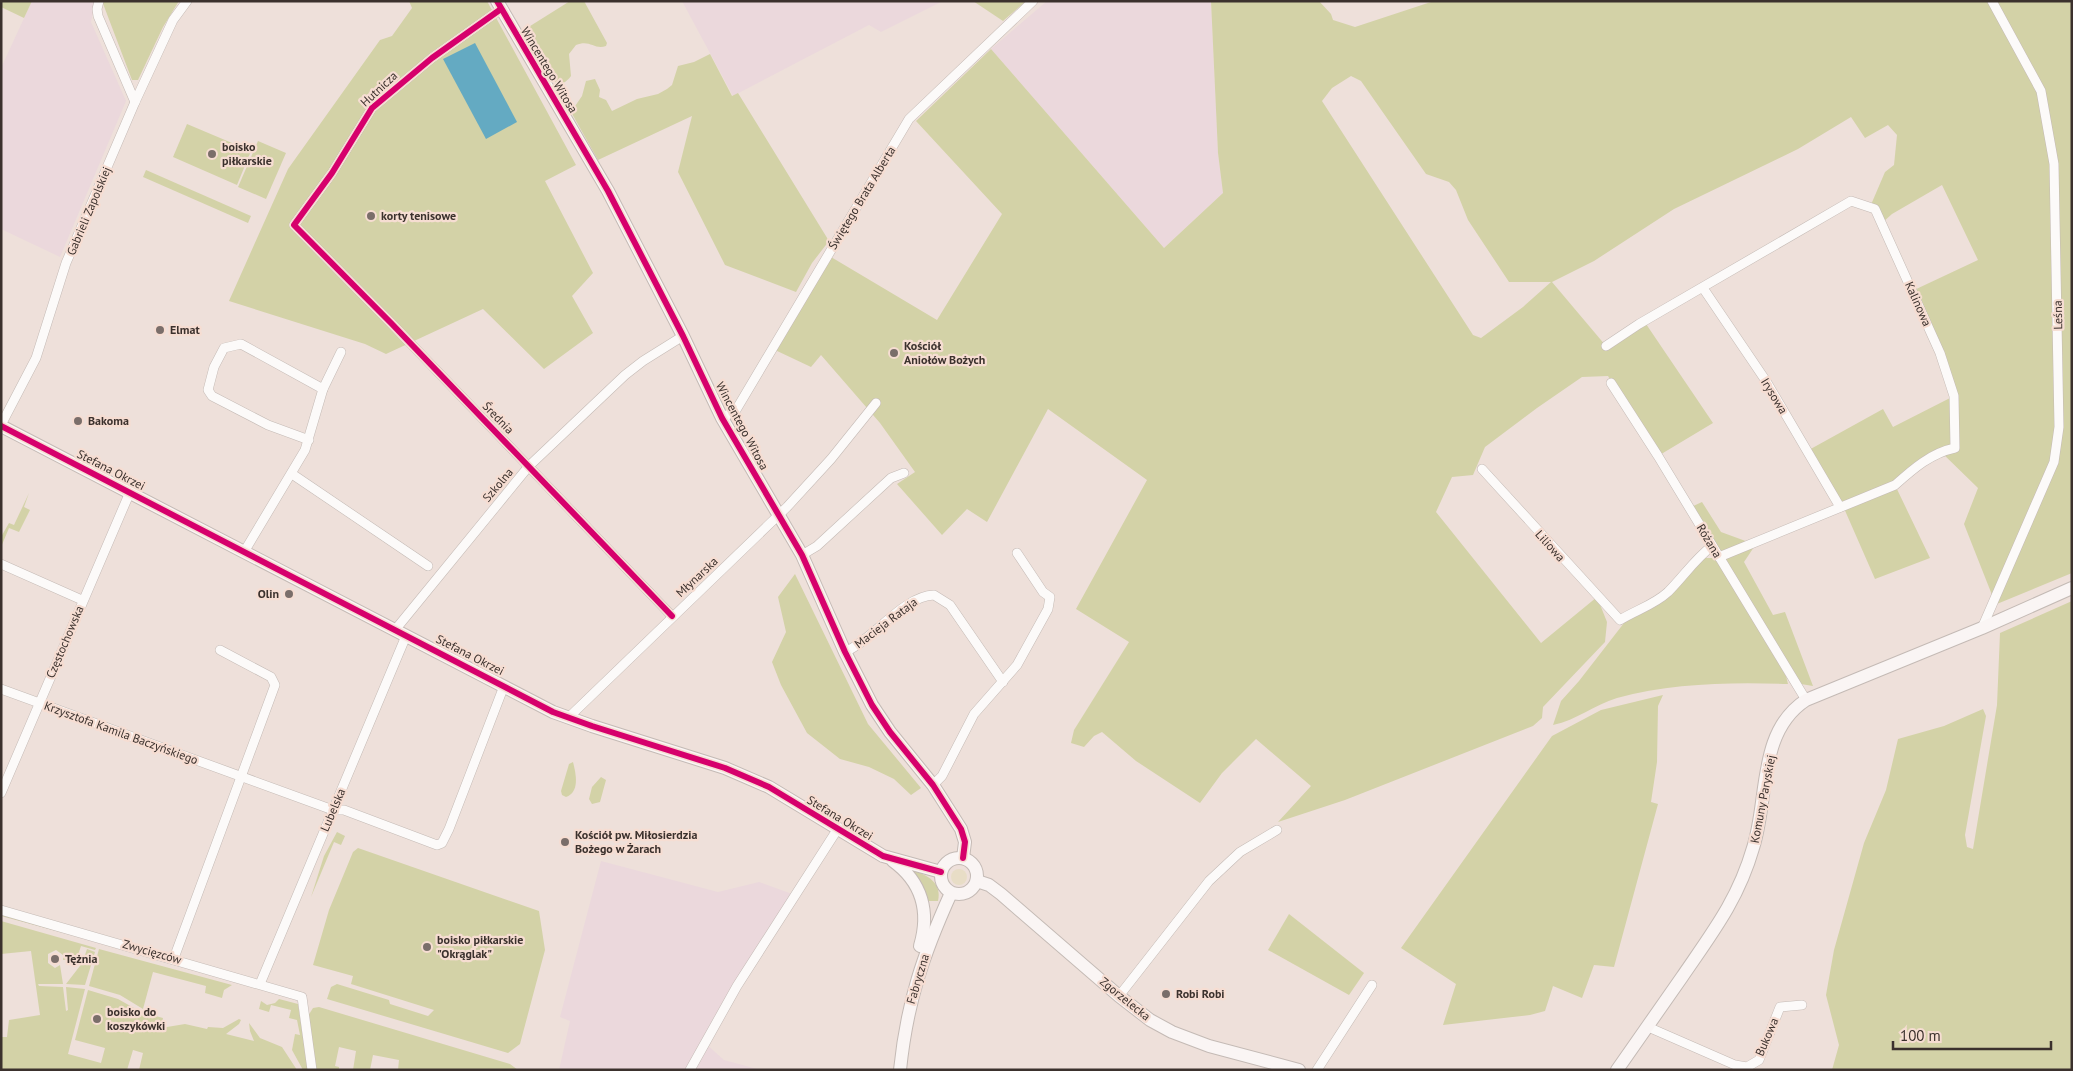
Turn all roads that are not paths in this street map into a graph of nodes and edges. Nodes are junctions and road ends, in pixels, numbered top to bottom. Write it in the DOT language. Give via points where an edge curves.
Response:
graph roads {
  1 [pos="98,1"];
  2 [pos="187,1"];
  3 [pos="1033,1"];
  4 [pos="1992,1"];
  5 [pos="499,5"];
  6 [pos="135,102"];
  7 [pos="305,238"];
  8 [pos="1704,288"];
  9 [pos="684,336"];
  10 [pos="1606,346"];
  11 [pos="341,352"];
  12 [pos="1611,384"];
  13 [pos="323,389"];
  14 [pos="876,403"];
  15 [pos="722,418"];
  16 [pos="1,426"];
  17 [pos="309,440"];
  18 [pos="529,466"];
  19 [pos="1482,469"];
  20 [pos="292,474"];
  21 [pos="904,474"];
  22 [pos="130,492"];
  23 [pos="1840,507"];
  24 [pos="778,516"];
  25 [pos="1712,546"];
  26 [pos="244,552"];
  27 [pos="1017,553"];
  28 [pos="802,555"];
  29 [pos="1719,557"];
  30 [pos="1,564"];
  31 [pos="428,566"];
  32 [pos="2072,588"];
  33 [pos="82,600"];
  34 [pos="672,616"];
  35 [pos="1982,628"];
  36 [pos="401,633"];
  37 [pos="220,650"];
  38 [pos="846,652"];
  39 [pos="1003,682"];
  40 [pos="504,686"];
  41 [pos="1,689"];
  42 [pos="1806,700"];
  43 [pos="40,702"];
  44 [pos="568,718"];
  45 [pos="241,776"];
  46 [pos="933,784"];
  47 [pos="1,793"];
  48 [pos="333,810"];
  49 [pos="837,830"];
  50 [pos="1277,830"];
  51 [pos="963,858"];
  52 [pos="891,859"];
  53 [pos="941,872"];
  54 [pos="977,880"];
  55 [pos="951,893"];
  56 [pos="1,910"];
  57 [pos="174,958"];
  58 [pos="918,977"];
  59 [pos="260,984"];
  60 [pos="1372,985"];
  61 [pos="1119,996"];
  62 [pos="1802,1005"];
  63 [pos="1648,1027"];
  64 [pos="312,1070"];
  65 [pos="690,1070"];
  66 [pos="900,1070"];
  67 [pos="1299,1070"];
  68 [pos="1317,1070"];
  69 [pos="1617,1070"];
  1 -- 6 [label="street" via="96,9 100,21"];
  2 -- 6 [label="street, Gabrieli Zapolskiej" via="173,20"];
  3 -- 15 [label="street, Świętego Brata Alberta" via="909,119 736,410"];
  4 -- 35 [label="street, Leśna" via="2041,91 2054,164 2059,427 2054,462"];
  5 -- 7 [label="street, Hutnicza" via="372,108 332,173 295,222"];
  5 -- 9 [label="street, Wincentego Witosa" via="608,191"];
  6 -- 16 [label="street, Gabrieli Zapolskiej" via="66,263 36,358"];
  7 -- 18 [label="street, Średnia"];
  8 -- 10 [label="street, Kalinowa"];
  8 -- 23 [label="street, Irysowa" via="1766,382"];
  8 -- 23 [label="street, Kalinowa" via="1851,201 1876,209 1940,353 1954,396 1955,448 1940,451 1895,485"];
  9 -- 15 [label="street, Wincentego Witosa"];
  9 -- 18 [label="street, Szkolna" via="625,375"];
  11 -- 13 [label="street"];
  12 -- 25 [label="street, Różana"];
  13 -- 17 [label="street"];
  13 -- 17 [label="street" via="241,344 224,348 208,387 210,394 268,425"];
  14 -- 24 [label="street, Młynarska"];
  15 -- 24 [label="street, Wincentego Witosa"];
  16 -- 22 [label="street, Stefana Okrzei"];
  17 -- 20 [label="street"];
  18 -- 34 [label="street, Średnia"];
  18 -- 36 [label="street, Szkolna"];
  19 -- 25 [label="street, Liliowa" via="1620,620 1668,592 1696,558"];
  20 -- 26 [label="street"];
  20 -- 31 [label="street"];
  21 -- 28 [label="street" via="891,478 817,546"];
  22 -- 26 [label="street, Stefana Okrzei"];
  22 -- 33 [label="street, Częstochowska"];
  23 -- 29 [label="street, Kalinowa"];
  24 -- 28 [label="street, Wincentego Witosa"];
  24 -- 34 [label="street, Młynarska"];
  25 -- 29 [label="street, Różana"];
  26 -- 36 [label="street, Stefana Okrzei"];
  27 -- 39 [label="street" via="1043,592 1050,597 1048,609 1017,665"];
  28 -- 38 [label="street, Wincentego Witosa"];
  29 -- 42 [label="street, Różana"];
  30 -- 33 [label="street"];
  32 -- 35 [label="street, Komuny Paryskiej"];
  33 -- 43 [label="street, Częstochowska"];
  34 -- 44 [label="street, Młynarska"];
  35 -- 42 [label="street, Komuny Paryskiej"];
  36 -- 40 [label="street, Stefana Okrzei"];
  36 -- 48 [label="street, Lubelska"];
  37 -- 45 [label="street" via="271,677 275,685"];
  38 -- 39 [label="street, Macieja Rataja" via="919,597 934,595 950,606"];
  38 -- 46 [label="street, Wincentego Witosa" via="877,712"];
  39 -- 46 [label="street" via="974,714 942,776"];
  40 -- 44 [label="street, Stefana Okrzei"];
  40 -- 48 [label="street, Krzysztofa Kamila Baczyńskiego" via="442,843 437,845 344,810"];
  41 -- 43 [label="street, Krzysztofa Kamila Baczyńskiego"];
  42 -- 63 [label="street, Komuny Paryskiej" via="1791,710 1775,738 1768,760 1759,827 1745,873 1728,911"];
  43 -- 45 [label="street, Krzysztofa Kamila Baczyńskiego"];
  43 -- 47 [label="street, Częstochowska"];
  44 -- 49 [label="street, Stefana Okrzei" via="725,768 770,787"];
  45 -- 48 [label="street, Krzysztofa Kamila Baczyńskiego"];
  45 -- 57 [label="street"];
  46 -- 51 [label="street, Wincentego Witosa" via="961,829 965,842"];
  48 -- 59 [label="street, Lubelska"];
  49 -- 52 [label="street, Stefana Okrzei"];
  49 -- 65 [label="street" via="737,986"];
  50 -- 61 [label="street" via="1240,852 1209,881"];
  51 -- 53 [label="street" via="947,862"];
  51 -- 54 [label="street" via="974,865"];
  52 -- 53 [label="street, Stefana Okrzei"];
  52 -- 58 [label="street" via="912,879 925,907 925,930 917,959"];
  53 -- 55 [label="street" via="942,884"];
  54 -- 55 [label="street" via="967,893"];
  54 -- 61 [label="street, Zgorzelecka" via="1016,906"];
  55 -- 58 [label="street, Fabryczna"];
  56 -- 57 [label="street, Zwycięzców"];
  57 -- 59 [label="street, Zwycięzców"];
  58 -- 66 [label="street, Fabryczna" via="904,1028"];
  59 -- 64 [label="street, Zwycięzców" via="302,997"];
  60 -- 68 [label="street"];
  61 -- 67 [label="street, Zgorzelecka" via="1172,1032 1209,1046"];
  62 -- 63 [label="street, Bukowa" via="1780,1007 1759,1060 1747,1067 1735,1065"];
  63 -- 69 [label="street, Komuny Paryskiej"];
}
